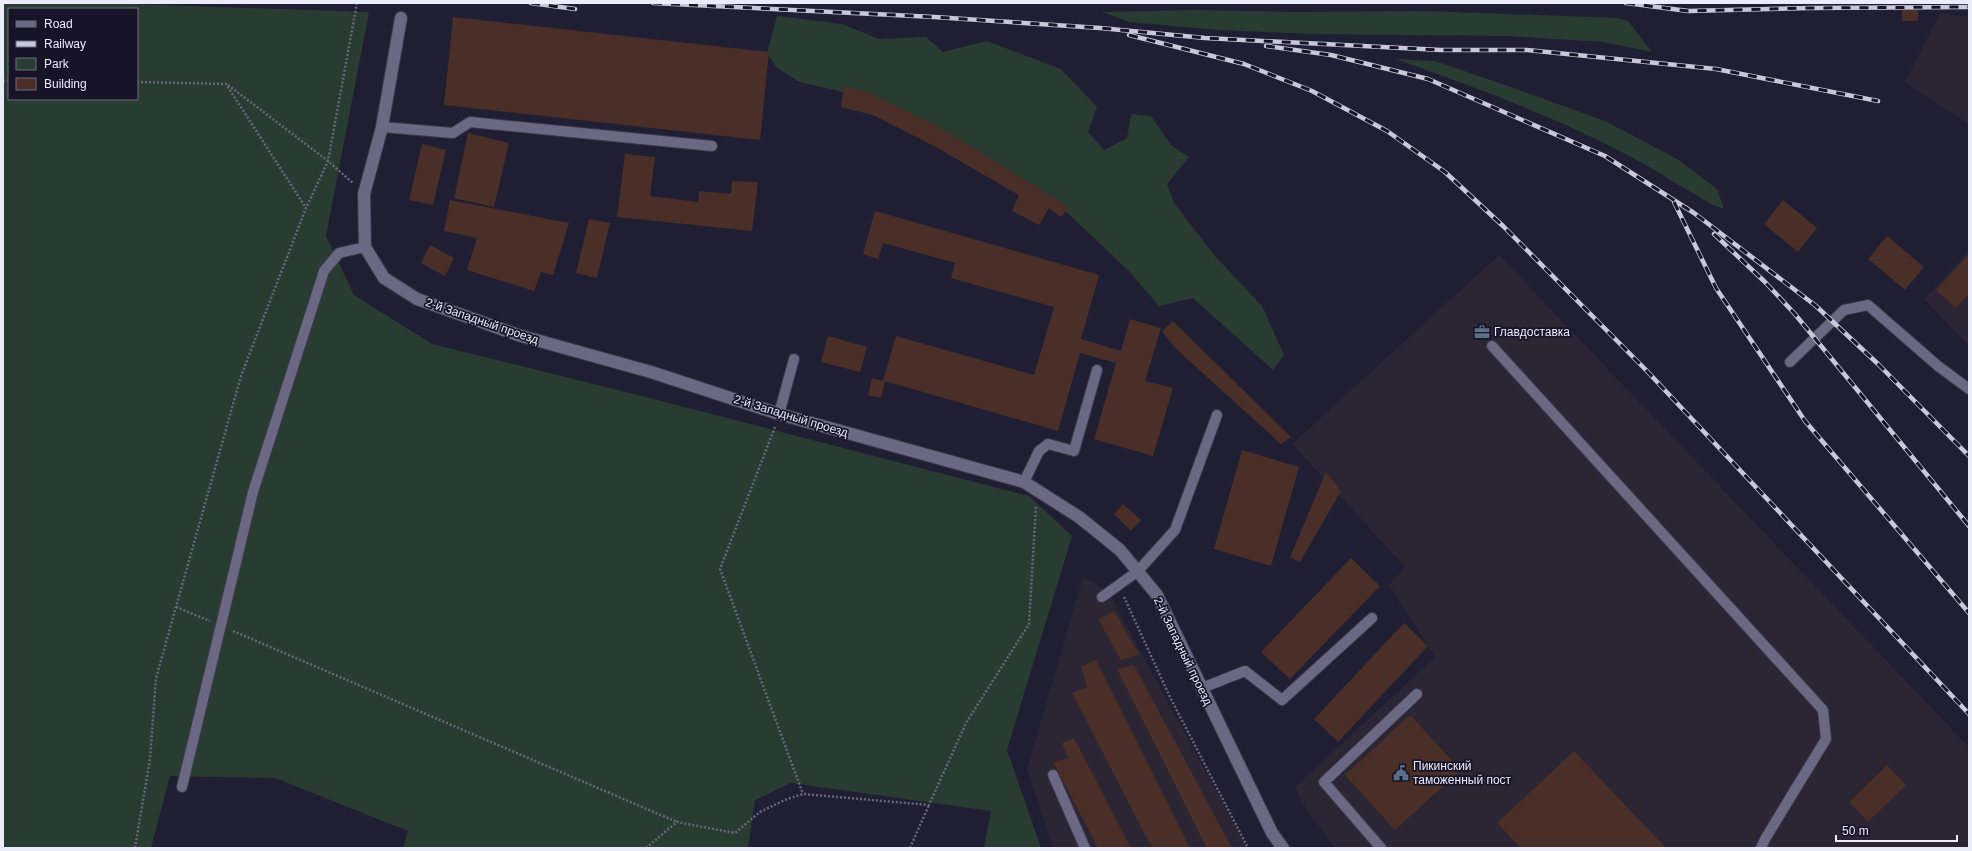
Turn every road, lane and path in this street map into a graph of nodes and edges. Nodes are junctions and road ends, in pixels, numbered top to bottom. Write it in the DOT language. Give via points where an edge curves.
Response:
graph roads {
  1 [pos="357,3"];
  2 [pos="401,18"];
  3 [pos="138,82"];
  4 [pos="226,84"];
  5 [pos="382,126"];
  6 [pos="712,146"];
  7 [pos="328,161"];
  8 [pos="364,194"];
  9 [pos="306,208"];
  10 [pos="365,247"];
  11 [pos="1492,346"];
  12 [pos="794,359"];
  13 [pos="1790,362"];
  14 [pos="1097,370"];
  15 [pos="1969,389"];
  16 [pos="779,414"];
  17 [pos="1217,415"];
  18 [pos="1024,482"];
  19 [pos="1036,490"];
  20 [pos="1138,571"];
  21 [pos="1119,585"];
  22 [pos="1102,597"];
  23 [pos="176,607"];
  24 [pos="1372,618"];
  25 [pos="221,626"];
  26 [pos="1202,688"];
  27 [pos="1417,694"];
  28 [pos="1053,775"];
  29 [pos="182,787"];
  30 [pos="803,794"];
  31 [pos="930,804"];
  32 [pos="677,822"];
  33 [pos="134,848"];
  34 [pos="646,848"];
  35 [pos="910,848"];
  36 [pos="1085,848"];
  37 [pos="1248,848"];
  38 [pos="1283,848"];
  39 [pos="1381,848"];
  40 [pos="1761,848"];
  1 -- 7 [label="path"];
  2 -- 5 [label="street"];
  3 -- 4 [label="path"];
  4 -- 7 [label="path"];
  4 -- 9 [label="path"];
  5 -- 6 [label="lane" via="453,133 470,122"];
  5 -- 8 [label="street"];
  7 -- 8 [label="path"];
  7 -- 9 [label="path"];
  8 -- 10 [label="street"];
  9 -- 23 [label="path" via="240,376"];
  10 -- 16 [label="street, 2-й Западный проезд" via="384,278 417,299 518,336 651,372"];
  10 -- 25 [label="lane" via="339,253 324,271 253,492"];
  11 -- 40 [label="lane" via="1823,710 1826,739"];
  12 -- 16 [label="lane"];
  13 -- 15 [label="lane" via="1844,310 1868,305 1938,366"];
  14 -- 18 [label="lane" via="1074,451 1048,444 1039,451"];
  16 -- 18 [label="street, 2-й Западный проезд"];
  16 -- 30 [label="path" via="720,569"];
  17 -- 20 [label="lane" via="1175,530"];
  18 -- 19 [label="street, 2-й Западный проезд"];
  19 -- 20 [label="street, 2-й Западный проезд" via="1079,517 1120,550"];
  19 -- 31 [label="path" via="1030,624 966,723"];
  20 -- 21 [label="lane"];
  20 -- 26 [label="street, 2-й Западный проезд" via="1157,595"];
  21 -- 22 [label="lane"];
  21 -- 37 [label="path" via="1170,697"];
  23 -- 25 [label="path"];
  23 -- 33 [label="path" via="156,678 150,759"];
  24 -- 26 [label="lane" via="1282,700 1245,670"];
  25 -- 29 [label="lane"];
  25 -- 32 [label="path"];
  26 -- 38 [label="street, 2-й Западный проезд" via="1272,832"];
  27 -- 39 [label="lane" via="1324,782"];
  28 -- 36 [label="lane"];
  30 -- 31 [label="path"];
  30 -- 32 [label="path" via="760,812 735,833"];
  31 -- 35 [label="path"];
  32 -- 34 [label="path"];
}
